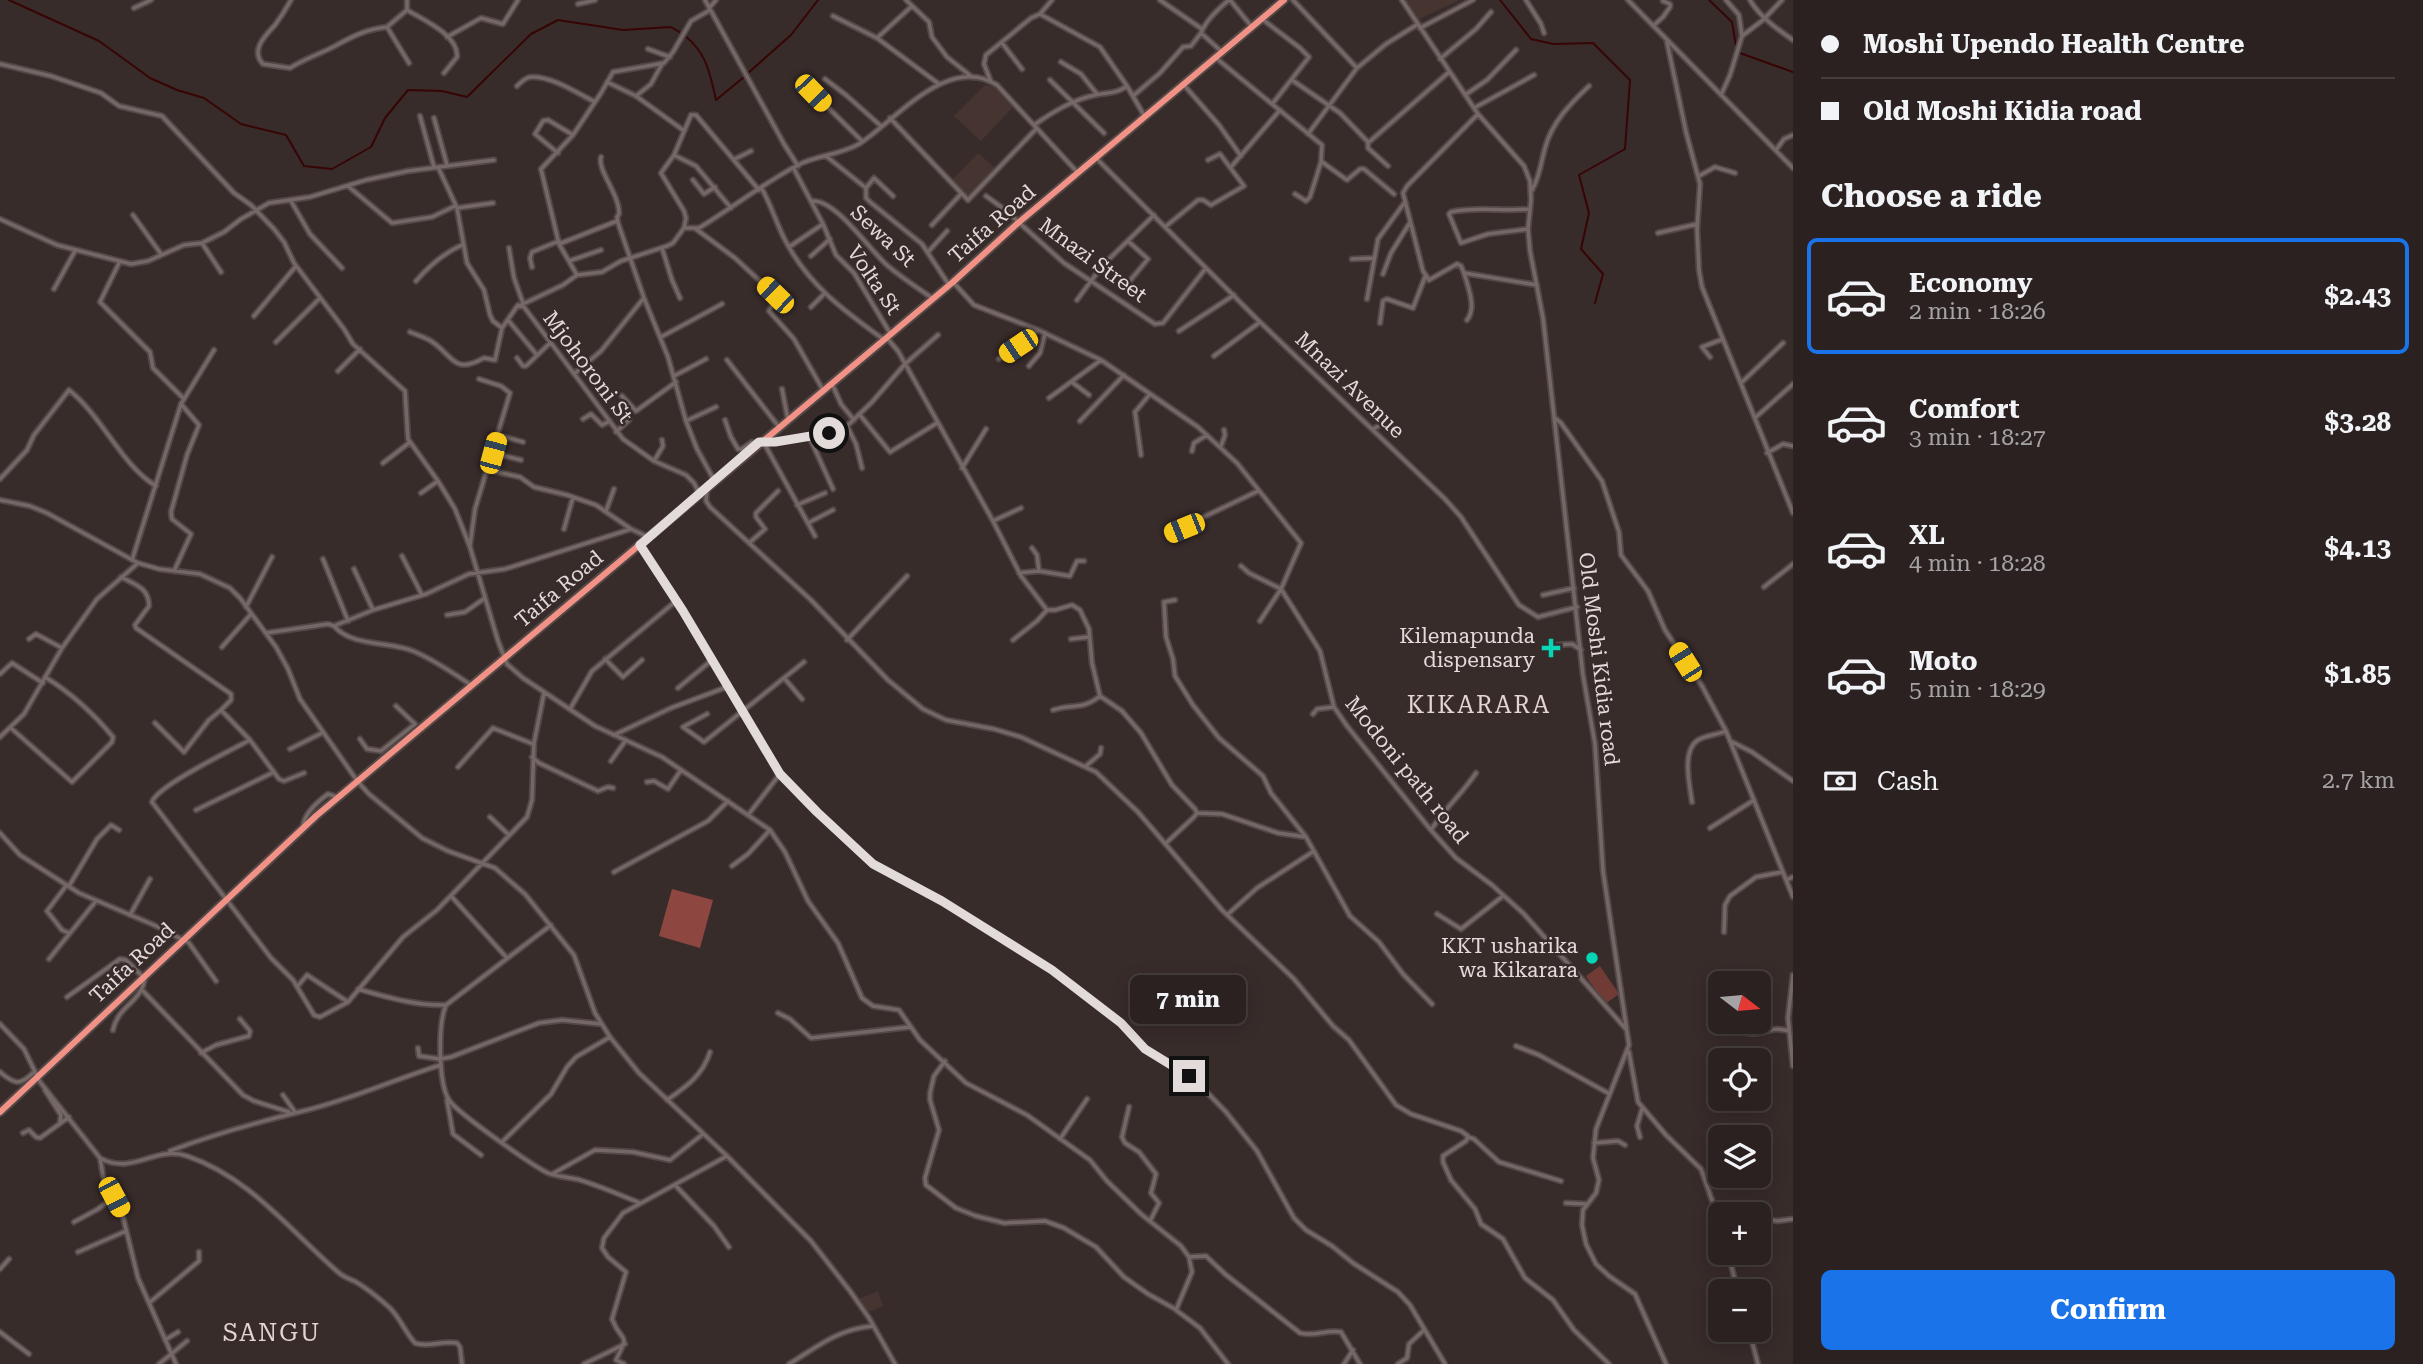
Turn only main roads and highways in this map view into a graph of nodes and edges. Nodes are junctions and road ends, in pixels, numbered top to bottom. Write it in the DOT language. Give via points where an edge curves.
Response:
graph roads {
  1 [pos="1284,0"];
  2 [pos="0,1112"];
  1 -- 2 [label="highway, Taifa Road" via="640,545 417,726"];
}
